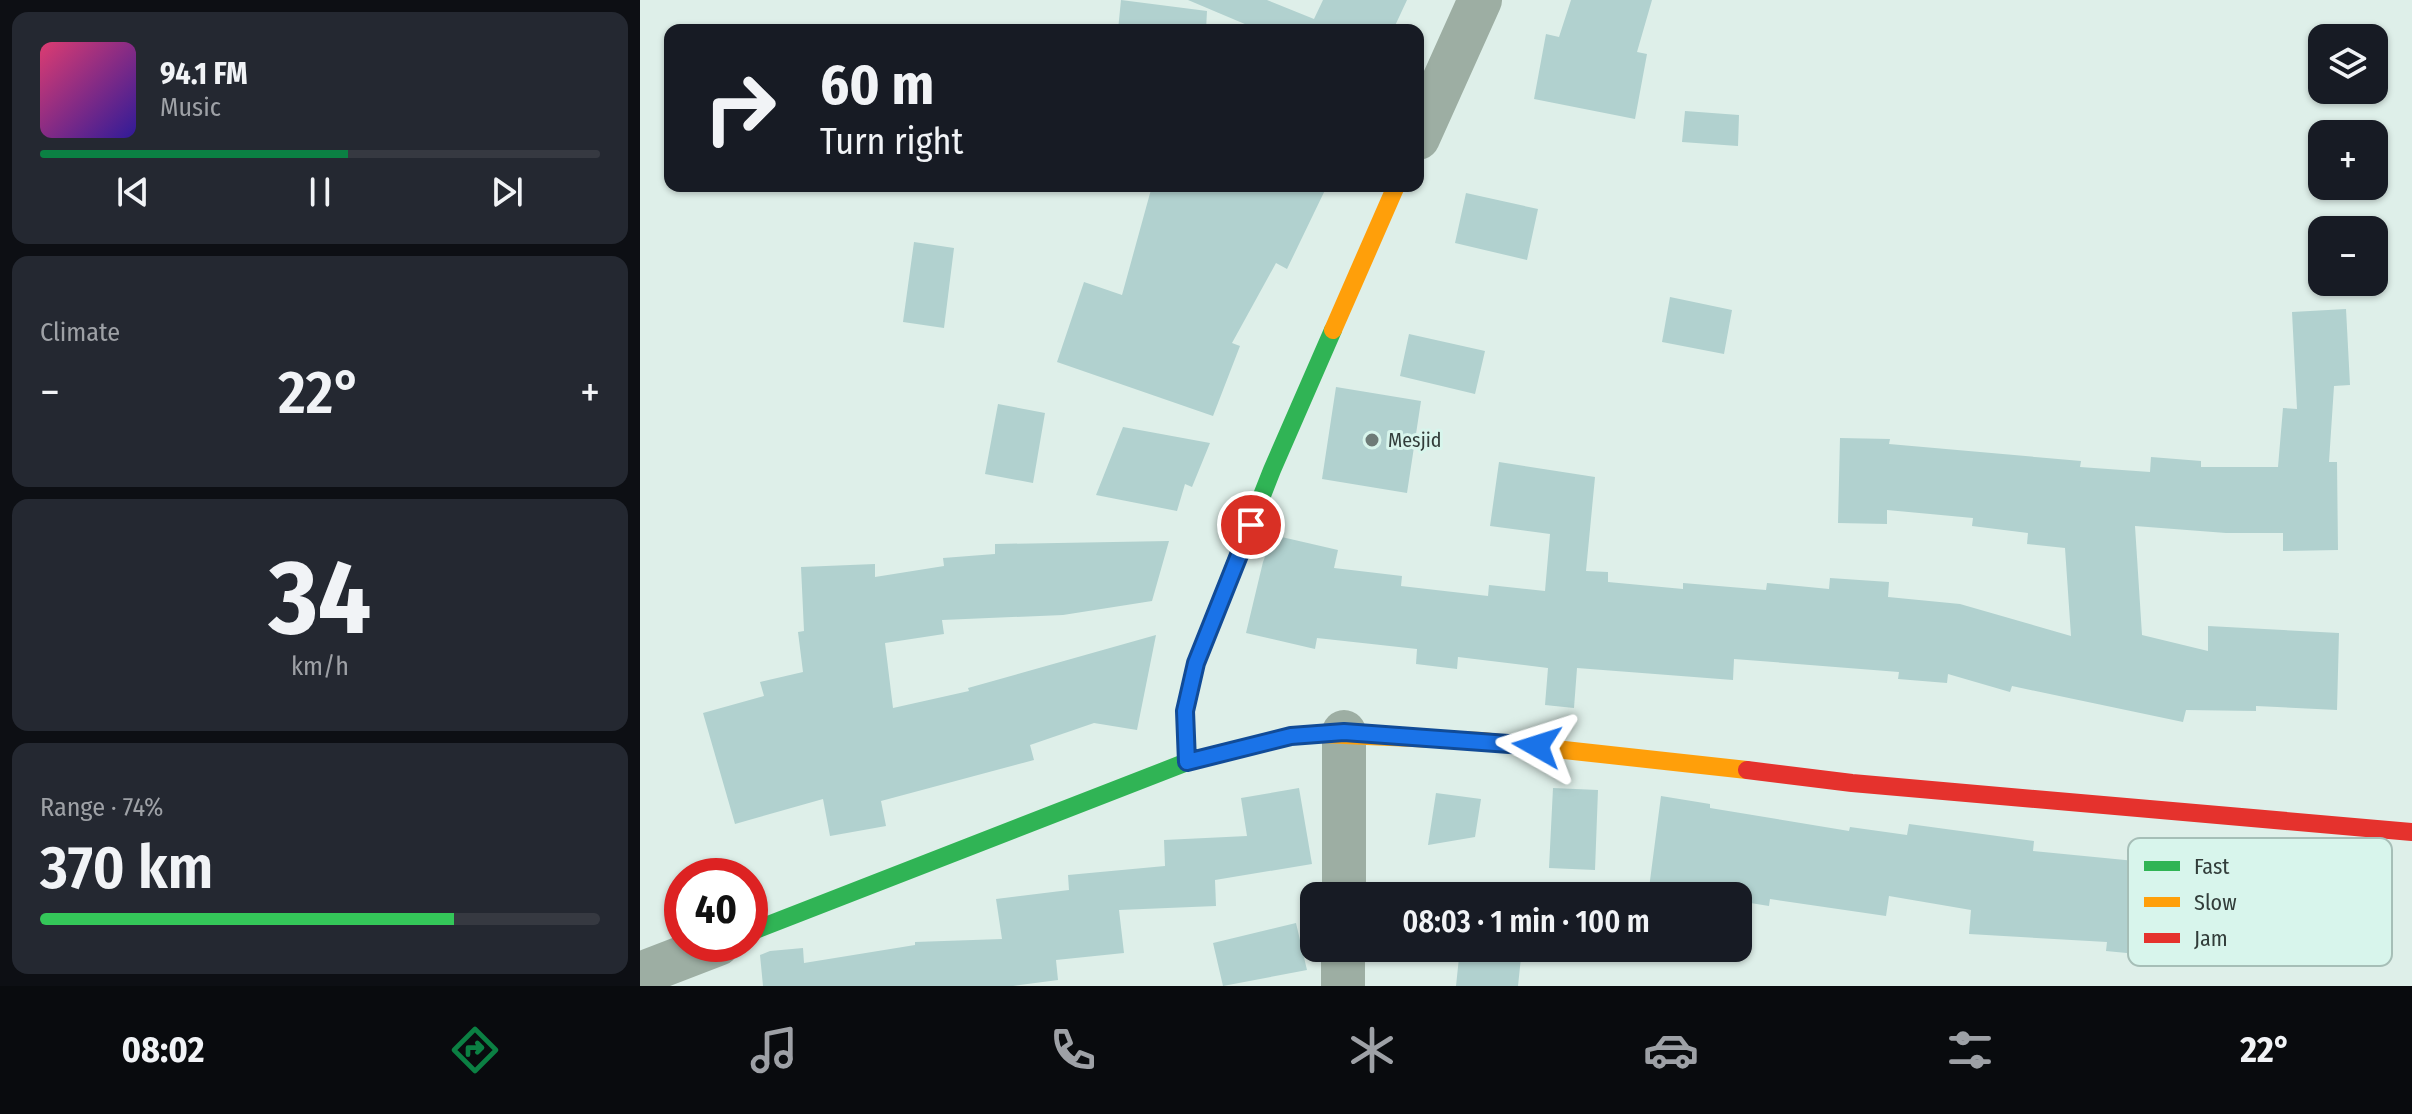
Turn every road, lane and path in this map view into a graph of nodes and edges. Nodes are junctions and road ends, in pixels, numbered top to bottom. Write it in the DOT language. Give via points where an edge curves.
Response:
graph roads {
  1 [pos="1480,0"];
  2 [pos="1424,125"];
  3 [pos="1393,192"];
  4 [pos="1344,732"];
  5 [pos="1187,762"];
  6 [pos="2412,832"];
  7 [pos="1344,882"];
  8 [pos="768,925"];
  9 [pos="671,962"];
  10 [pos="1343,962"];
  11 [pos="640,974"];
  12 [pos="1343,986"];
  1 -- 2 [label="street"];
  3 -- 5 [label="street" via="1272,470 1196,663 1185,711"];
  4 -- 5 [label="street" via="1291,736"];
  4 -- 6 [label="street"];
  4 -- 7 [label="street"];
  5 -- 8 [label="street"];
  9 -- 11 [label="street"];
  10 -- 12 [label="street"];
}
